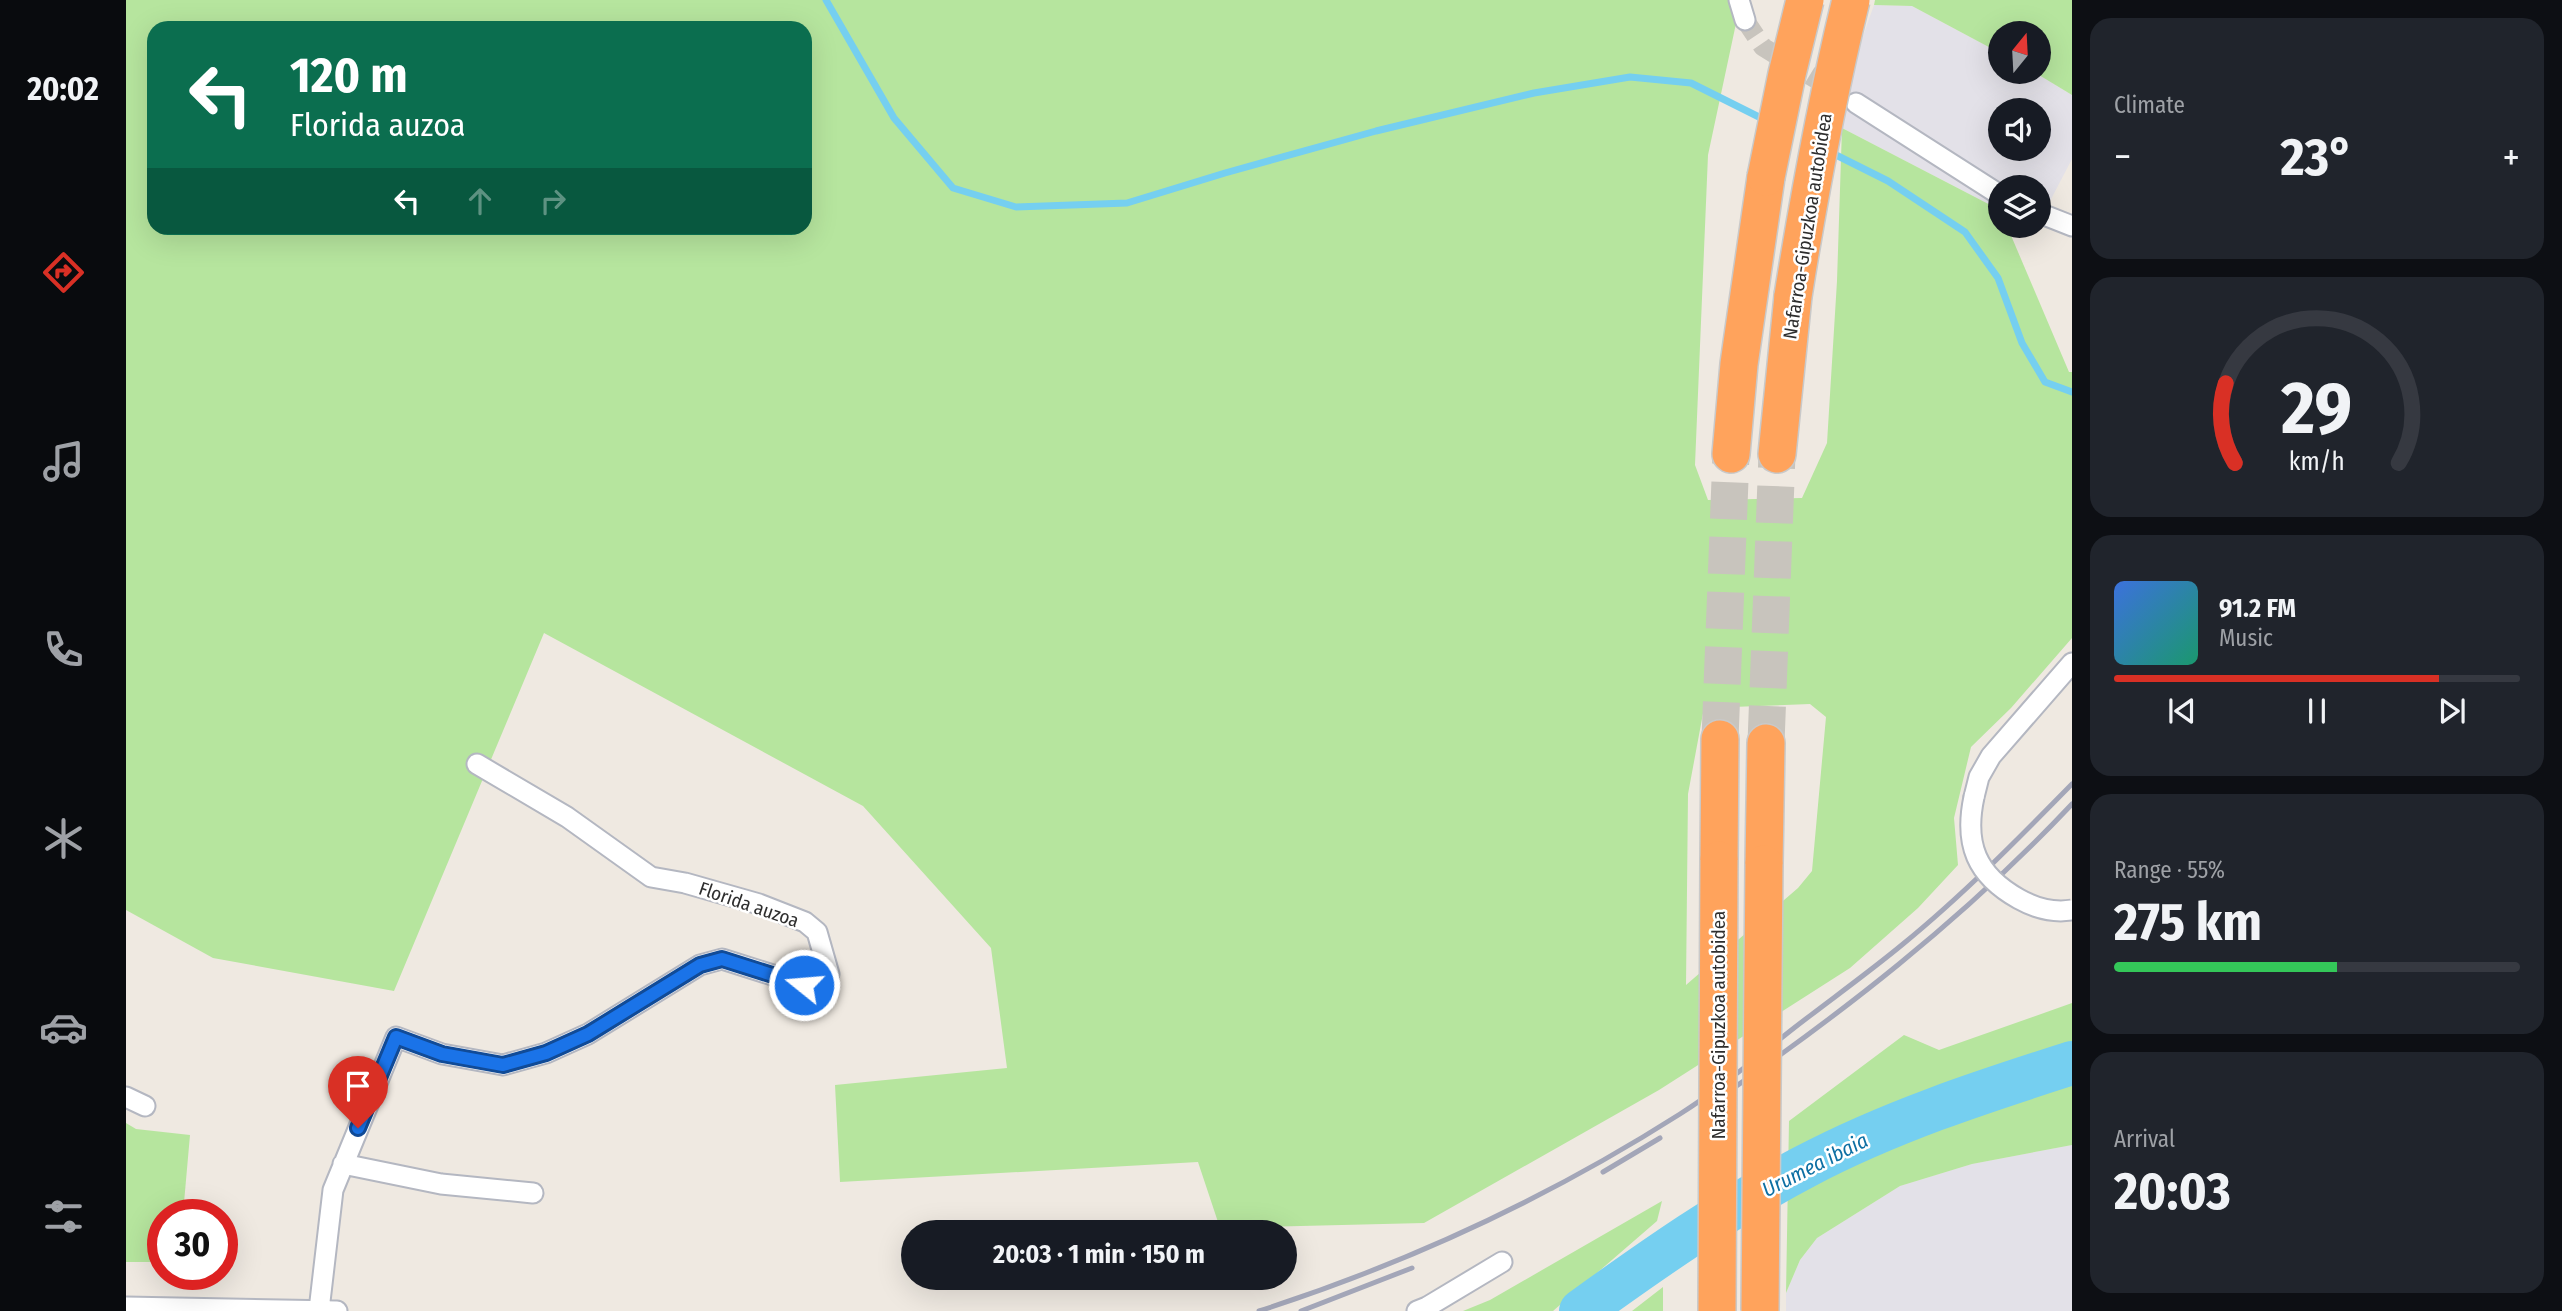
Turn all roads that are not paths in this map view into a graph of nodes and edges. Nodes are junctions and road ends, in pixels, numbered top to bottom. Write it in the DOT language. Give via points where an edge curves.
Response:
graph roads {
  1 [pos="1739,0"];
  2 [pos="1805,0"];
  3 [pos="1851,0"];
  4 [pos="1745,20"];
  5 [pos="1856,103"];
  6 [pos="1988,187"];
  7 [pos="2051,218"];
  8 [pos="2072,226"];
  9 [pos="1731,454"];
  10 [pos="1777,454"];
  11 [pos="2072,663"];
  12 [pos="1720,739"];
  13 [pos="1766,743"];
  14 [pos="477,764"];
  15 [pos="2072,910"];
  16 [pos="126,1097"];
  17 [pos="145,1106"];
  18 [pos="343,1164"];
  19 [pos="533,1193"];
  20 [pos="1502,1262"];
  21 [pos="126,1307"];
  22 [pos="319,1310"];
  23 [pos="337,1311"];
  24 [pos="1417,1311"];
  25 [pos="1717,1311"];
  26 [pos="1760,1311"];
  1 -- 4 [label="street"];
  2 -- 9 [label="highway, bridge" via="1766,177"];
  3 -- 10 [label="highway, Nafarroa-Gipuzkoa autobidea, bridge" via="1813,173 1793,296"];
  5 -- 6 [label="street"];
  7 -- 8 [label="street"];
  11 -- 15 [label="street, bridge" via="1991,756 1979,777 1970,817 1979,863 1989,877 2033,906"];
  12 -- 25 [label="highway, Nafarroa-Gipuzkoa autobidea, bridge"];
  13 -- 26 [label="highway, bridge"];
  14 -- 18 [label="street, Florida auzoa" via="567,817 651,877 759,904 804,922 817,932 829,974 821,985 804,985 722,959 700,965 588,1034 503,1065 442,1054 396,1037"];
  16 -- 17 [label="street"];
  18 -- 19 [label="street" via="441,1184"];
  18 -- 22 [label="street, Florida auzoa" via="333,1190"];
  20 -- 24 [label="street"];
  21 -- 22 [label="street"];
  22 -- 23 [label="street"];
}
